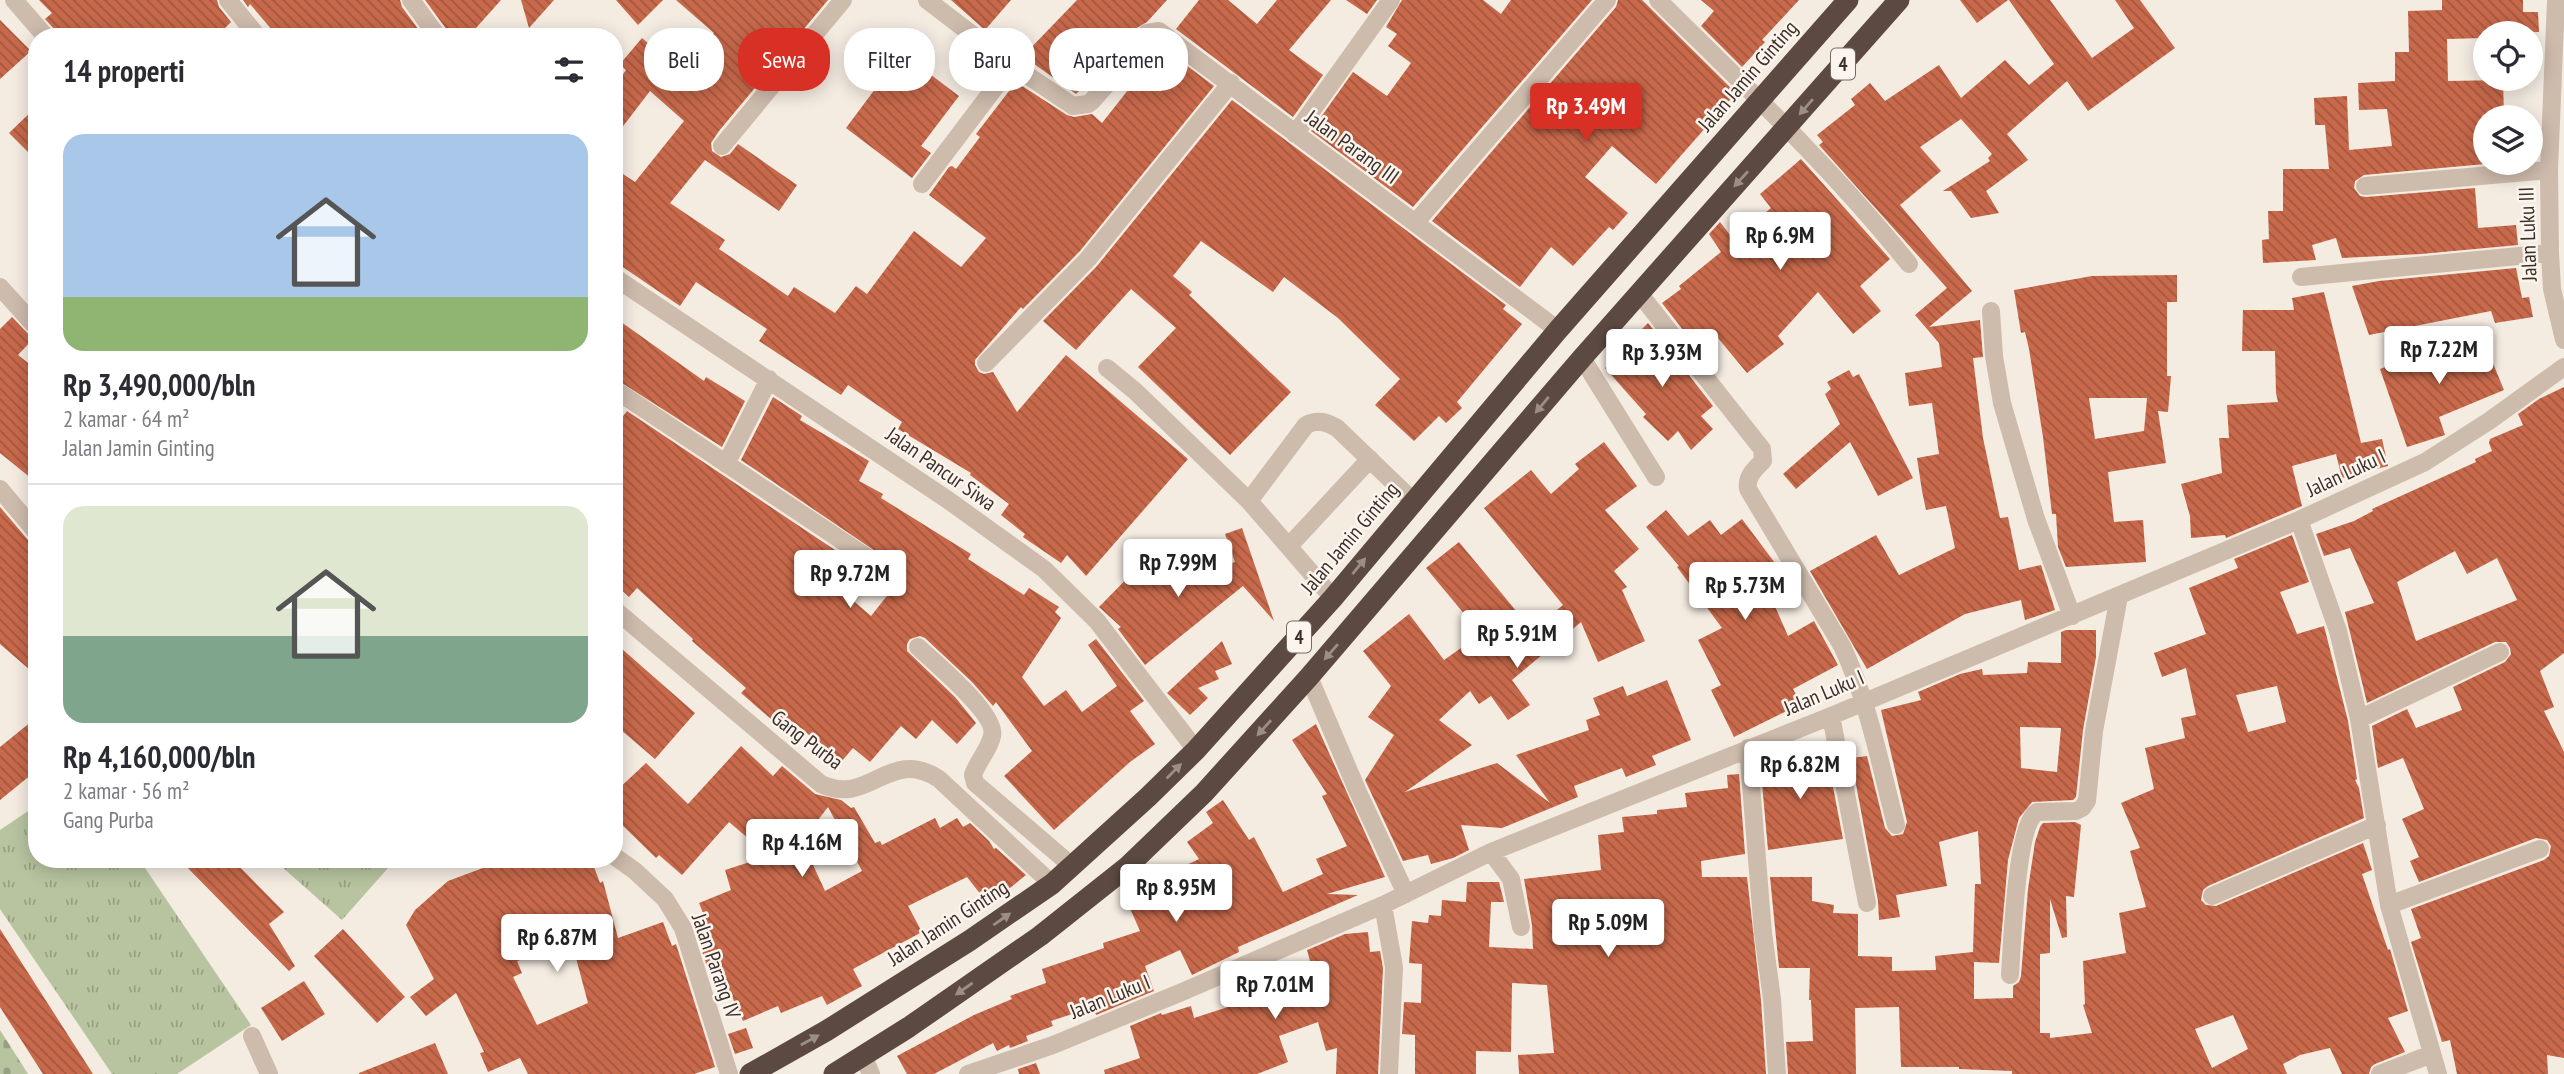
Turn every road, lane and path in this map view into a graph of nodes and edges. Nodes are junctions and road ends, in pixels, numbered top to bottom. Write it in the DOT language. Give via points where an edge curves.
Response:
graph roads {
  1 [pos="14,0"];
  2 [pos="228,0"];
  3 [pos="411,0"];
  4 [pos="843,0"];
  5 [pos="928,0"];
  6 [pos="1391,0"];
  7 [pos="1607,0"];
  8 [pos="1658,0"];
  9 [pos="1848,0"];
  10 [pos="1899,0"];
  11 [pos="2556,0"];
  12 [pos="38,28"];
  13 [pos="251,28"];
  14 [pos="431,28"];
  15 [pos="964,28"];
  16 [pos="1035,81"];
  17 [pos="1231,83"];
  18 [pos="992,91"];
  19 [pos="1759,100"];
  20 [pos="1787,129"];
  21 [pos="1296,134"];
  22 [pos="722,146"];
  23 [pos="2549,170"];
  24 [pos="922,184"];
  25 [pos="2365,186"];
  26 [pos="1416,222"];
  27 [pos="2550,253"];
  28 [pos="1909,264"];
  29 [pos="2301,277"];
  30 [pos="623,283"];
  31 [pos="0,287"];
  32 [pos="1639,293"];
  33 [pos="1991,311"];
  34 [pos="28,318"];
  35 [pos="1558,330"];
  36 [pos="2564,340"];
  37 [pos="1582,358"];
  38 [pos="986,363"];
  39 [pos="2564,367"];
  40 [pos="1107,368"];
  41 [pos="769,379"];
  42 [pos="623,395"];
  43 [pos="1370,460"];
  44 [pos="726,464"];
  45 [pos="1656,477"];
  46 [pos="0,489"];
  47 [pos="1249,501"];
  48 [pos="1413,502"];
  49 [pos="2300,520"];
  50 [pos="28,522"];
  51 [pos="1289,546"];
  52 [pos="868,558"];
  53 [pos="2119,596"];
  54 [pos="1333,598"];
  55 [pos="2071,616"];
  56 [pos="623,618"];
  57 [pos="918,647"];
  58 [pos="2500,652"];
  59 [pos="1309,677"];
  60 [pos="1864,701"];
  61 [pos="1831,716"];
  62 [pos="2359,719"];
  63 [pos="1748,748"];
  64 [pos="1196,750"];
  65 [pos="1896,825"];
  66 [pos="2377,825"];
  67 [pos="2540,849"];
  68 [pos="1491,852"];
  69 [pos="623,862"];
  70 [pos="1072,866"];
  71 [pos="1052,884"];
  72 [pos="1406,894"];
  73 [pos="2212,895"];
  74 [pos="1867,903"];
  75 [pos="1383,905"];
  76 [pos="2389,905"];
  77 [pos="1521,927"];
  78 [pos="2010,975"];
  79 [pos="252,1036"];
  80 [pos="2432,1054"];
  81 [pos="867,1065"];
  82 [pos="269,1074"];
  83 [pos="729,1074"];
  84 [pos="750,1074"];
  85 [pos="834,1074"];
  86 [pos="968,1074"];
  87 [pos="1389,1074"];
  88 [pos="1777,1074"];
  89 [pos="2381,1074"];
  90 [pos="2438,1074"];
  1 -- 12 [label="street"];
  2 -- 13 [label="street"];
  3 -- 14 [label="street"];
  4 -- 22 [label="street"];
  5 -- 15 [label="street, Jalan Parang III"];
  6 -- 21 [label="street"];
  7 -- 26 [label="street"];
  8 -- 19 [label="street"];
  9 -- 19 [label="highway, Jalan Jamin Ginting / 4"];
  10 -- 20 [label="highway, 4, one-way"];
  11 -- 23 [label="street, Jalan Luku III"];
  16 -- 17 [label="street, Jalan Parang III" via="1067,104 1088,104 1147,33 1159,30"];
  17 -- 21 [label="street, Jalan Parang III"];
  17 -- 38 [label="street" via="1088,259"];
  18 -- 24 [label="street"];
  19 -- 20 [label="street"];
  19 -- 35 [label="highway, Jalan Jamin Ginting / 4"];
  20 -- 28 [label="street" via="1864,208"];
  20 -- 32 [label="highway, 4, one-way"];
  21 -- 26 [label="street, Jalan Parang III"];
  23 -- 25 [label="street"];
  23 -- 27 [label="street, Jalan Luku III"];
  26 -- 35 [label="street, Jalan Parang III"];
  27 -- 29 [label="street"];
  27 -- 36 [label="street, Jalan Luku III" via="2552,289"];
  30 -- 41 [label="street, Jalan Pancur Siwa"];
  31 -- 34 [label="street"];
  32 -- 37 [label="highway, 4"];
  32 -- 60 [label="street" via="1762,449 1763,461 1750,476 1748,489 1842,646"];
  33 -- 55 [label="street" via="2002,403"];
  35 -- 48 [label="highway, Jalan Jamin Ginting / 4"];
  37 -- 45 [label="street"];
  37 -- 59 [label="highway, 4, one-way"];
  39 -- 49 [label="street, Jalan Luku I" via="2425,462"];
  40 -- 47 [label="street"];
  41 -- 44 [label="street"];
  41 -- 64 [label="street, Jalan Pancur Siwa" via="1044,569 1097,621"];
  42 -- 44 [label="street"];
  43 -- 47 [label="street" via="1337,428 1314,421 1306,425"];
  43 -- 48 [label="street"];
  43 -- 51 [label="street"];
  44 -- 52 [label="street"];
  46 -- 50 [label="street"];
  47 -- 51 [label="street"];
  54 -- 48 [label="highway, Jalan Jamin Ginting / 4, one-way"];
  49 -- 53 [label="street, Jalan Luku I"];
  49 -- 62 [label="street" via="2338,631"];
  51 -- 54 [label="street"];
  53 -- 55 [label="street, Jalan Luku I"];
  53 -- 78 [label="street" via="2094,731 2087,801 2076,811 2037,811 2029,821 2021,855"];
  54 -- 64 [label="highway, Jalan Jamin Ginting / 4"];
  55 -- 60 [label="street, Jalan Luku I"];
  56 -- 71 [label="street, Gang Purba" via="821,784 850,790 891,771 928,772"];
  57 -- 70 [label="street" via="993,724 992,737 973,775 975,783"];
  58 -- 62 [label="street"];
  59 -- 72 [label="street"];
  59 -- 81 [label="highway, 4, one-way" via="1204,793 1127,867"];
  60 -- 61 [label="street, Jalan Luku I"];
  60 -- 65 [label="street"];
  61 -- 63 [label="street, Jalan Luku I"];
  61 -- 74 [label="street"];
  62 -- 66 [label="street"];
  63 -- 68 [label="street, Jalan Luku I"];
  63 -- 88 [label="street"];
  70 -- 64 [label="highway, Jalan Jamin Ginting / 4, one-way"];
  66 -- 73 [label="street"];
  66 -- 76 [label="street"];
  67 -- 76 [label="street"];
  68 -- 72 [label="street, Jalan Luku I"];
  68 -- 77 [label="street" via="1511,879"];
  69 -- 83 [label="street, Jalan Parang IV" via="665,899 683,928"];
  70 -- 71 [label="highway, Jalan Jamin Ginting / 4"];
  84 -- 71 [label="highway, Jalan Jamin Ginting / 4, one-way" via="958,948"];
  72 -- 75 [label="street, Jalan Luku I"];
  75 -- 86 [label="street, Jalan Luku I" via="1053,1045"];
  75 -- 87 [label="street" via="1394,967"];
  76 -- 80 [label="street"];
  79 -- 82 [label="street"];
  80 -- 89 [label="street"];
  80 -- 90 [label="street"];
  81 -- 85 [label="highway, 4"];
}
